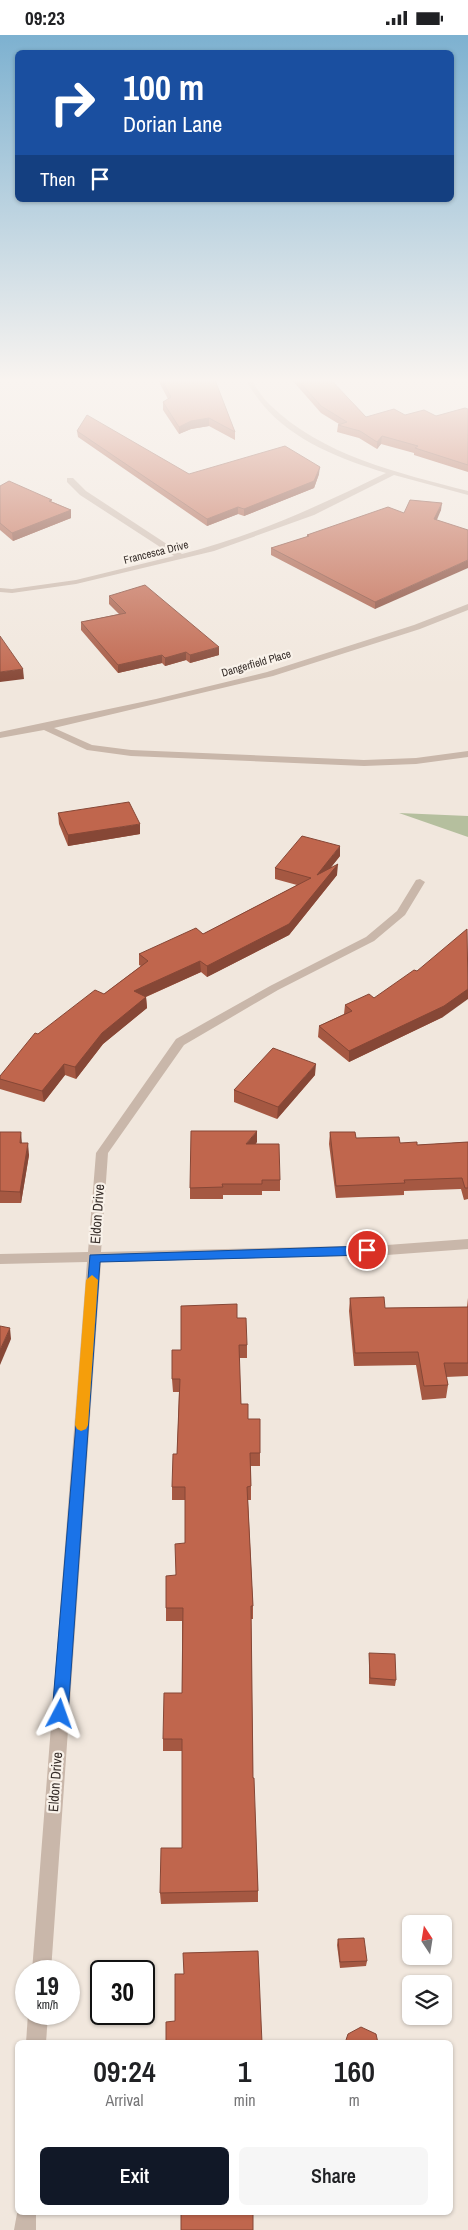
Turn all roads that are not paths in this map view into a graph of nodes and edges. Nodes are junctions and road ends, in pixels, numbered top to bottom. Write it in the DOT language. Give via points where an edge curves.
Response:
graph roads {
  1 [pos="72,482"];
  2 [pos="373,482"];
  3 [pos="428,482"];
  4 [pos="468,493"];
  5 [pos="182,557"];
  6 [pos="0,590"];
  7 [pos="468,607"];
  8 [pos="45,727"];
  9 [pos="0,735"];
  10 [pos="468,754"];
  11 [pos="420,882"];
  12 [pos="468,1244"];
  13 [pos="94,1258"];
  14 [pos="0,1259"];
  15 [pos="42,1960"];
  16 [pos="37,2025"];
  17 [pos="36,2040"];
  18 [pos="26,2215"];
  19 [pos="25,2230"];
  1 -- 5 [label="street" via="83,493"];
  2 -- 5 [label="street, Francesca Drive" via="311,513"];
  3 -- 4 [label="street"];
  5 -- 6 [label="street, Francesca Drive" via="76,582"];
  7 -- 8 [label="street, Dangerfield Place" via="417,627 270,674"];
  8 -- 9 [label="street, Dangerfield Place"];
  8 -- 10 [label="street" via="90,748 111,752 364,763"];
  11 -- 13 [label="street, Eldon Drive" via="402,913 370,939 274,988 180,1042 102,1153"];
  12 -- 13 [label="street" via="386,1250"];
  13 -- 14 [label="street"];
  13 -- 15 [label="street, Eldon Drive"];
  16 -- 17 [label="street"];
  18 -- 19 [label="street"];
}
